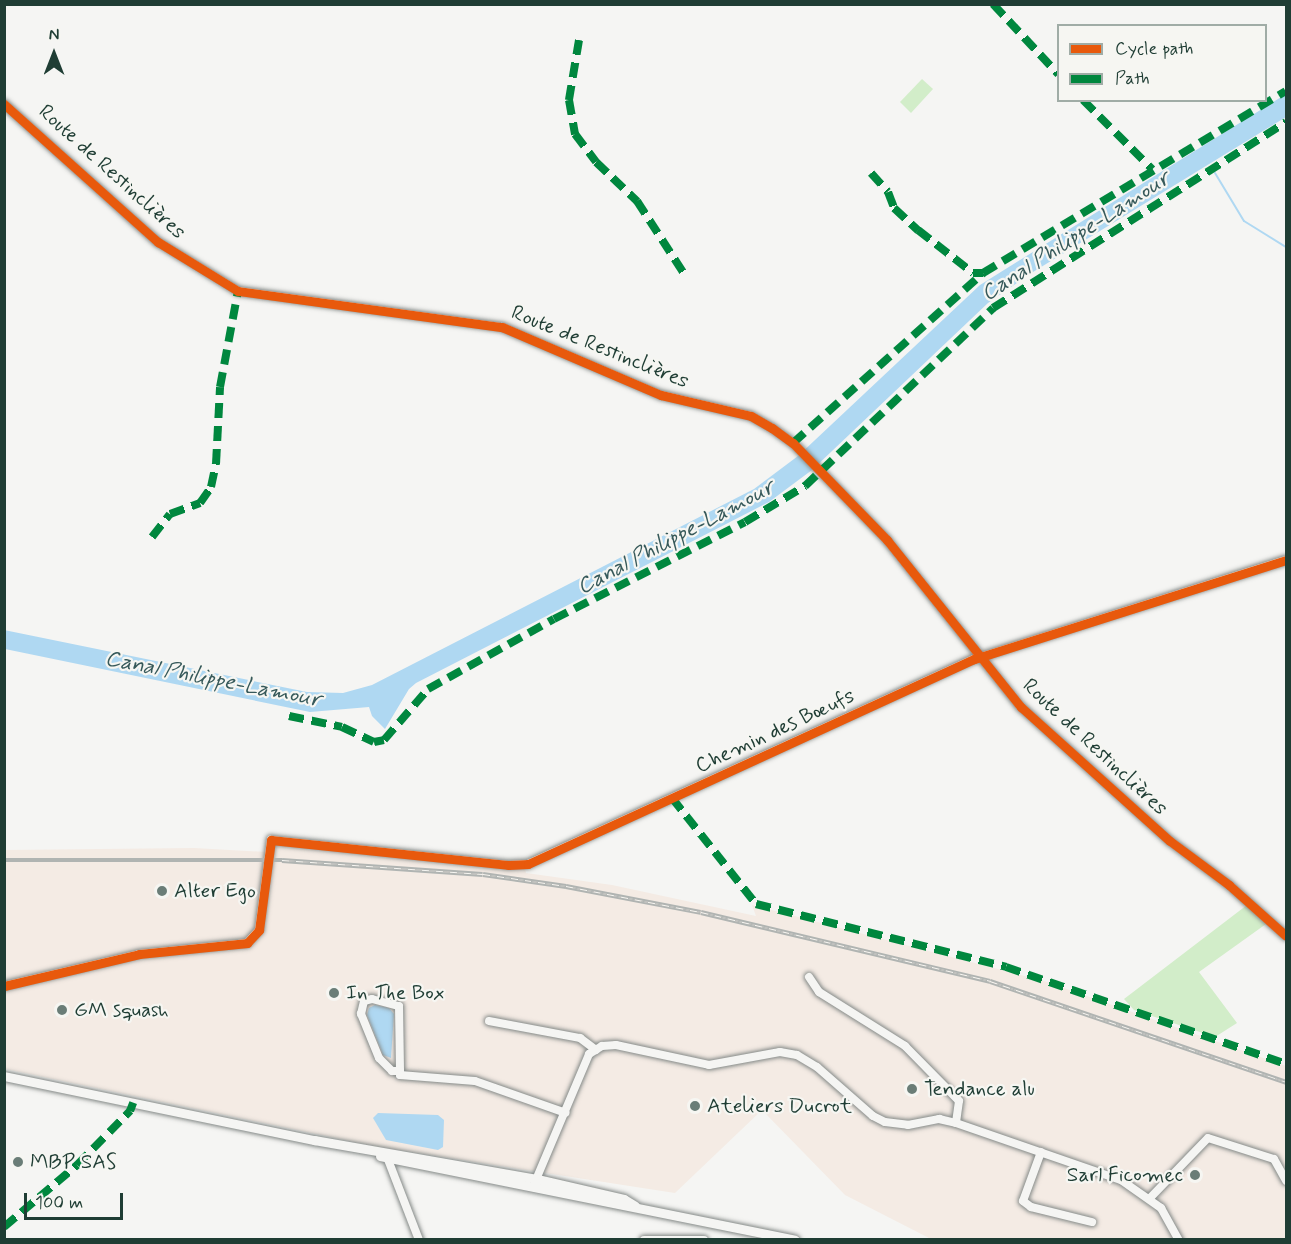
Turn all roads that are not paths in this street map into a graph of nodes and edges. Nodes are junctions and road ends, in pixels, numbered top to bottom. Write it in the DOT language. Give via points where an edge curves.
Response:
graph roads {
  1 [pos="4,104"];
  2 [pos="1287,560"];
  3 [pos="982,658"];
  4 [pos="1287,936"];
  5 [pos="809,977"];
  6 [pos="4,986"];
  7 [pos="489,1021"];
  8 [pos="596,1050"];
  9 [pos="400,1071"];
  10 [pos="4,1076"];
  11 [pos="566,1113"];
  12 [pos="956,1123"];
  13 [pos="314,1140"];
  14 [pos="1041,1152"];
  15 [pos="387,1157"];
  16 [pos="537,1179"];
  17 [pos="1287,1180"];
  18 [pos="533,1189"];
  19 [pos="1150,1198"];
  20 [pos="635,1206"];
  21 [pos="1092,1222"];
  22 [pos="419,1239"];
  23 [pos="644,1239"];
  24 [pos="704,1239"];
  25 [pos="795,1239"];
  26 [pos="1179,1239"];
  1 -- 3 [label="street, Route de Restinclières" via="158,242 238,291 502,327 661,395 751,417 798,449 887,540"];
  2 -- 3 [label="street, Chemin des Bœufs"];
  3 -- 4 [label="street, Route de Restinclières" via="1021,707 1056,741"];
  3 -- 6 [label="street, Chemin des Bœufs" via="528,864 271,840 259,930 247,943 140,954"];
  5 -- 12 [label="street" via="819,992 912,1054 959,1101"];
  7 -- 8 [label="street" via="580,1038"];
  8 -- 11 [label="street" via="590,1054"];
  8 -- 12 [label="street" via="616,1045 709,1065 785,1053 817,1067 885,1122 908,1125 939,1119"];
  9 -- 9 [label="street" via="399,1006 372,999 364,1001 361,1014 379,1058 392,1071"];
  9 -- 11 [label="street" via="400,1075 475,1081"];
  10 -- 13 [label="main road"];
  11 -- 16 [label="street"];
  12 -- 14 [label="street"];
  13 -- 15 [label="main road"];
  13 -- 16 [label="main road"];
  14 -- 19 [label="street" via="1121,1180"];
  14 -- 21 [label="street" via="1023,1201 1031,1207"];
  15 -- 18 [label="main road"];
  15 -- 22 [label="street"];
  16 -- 18 [label="street"];
  16 -- 20 [label="main road" via="624,1199"];
  17 -- 19 [label="street" via="1274,1159 1208,1138"];
  18 -- 20 [label="main road"];
  19 -- 26 [label="street" via="1161,1208"];
  20 -- 25 [label="main road"];
  23 -- 24 [label="street"];
}
